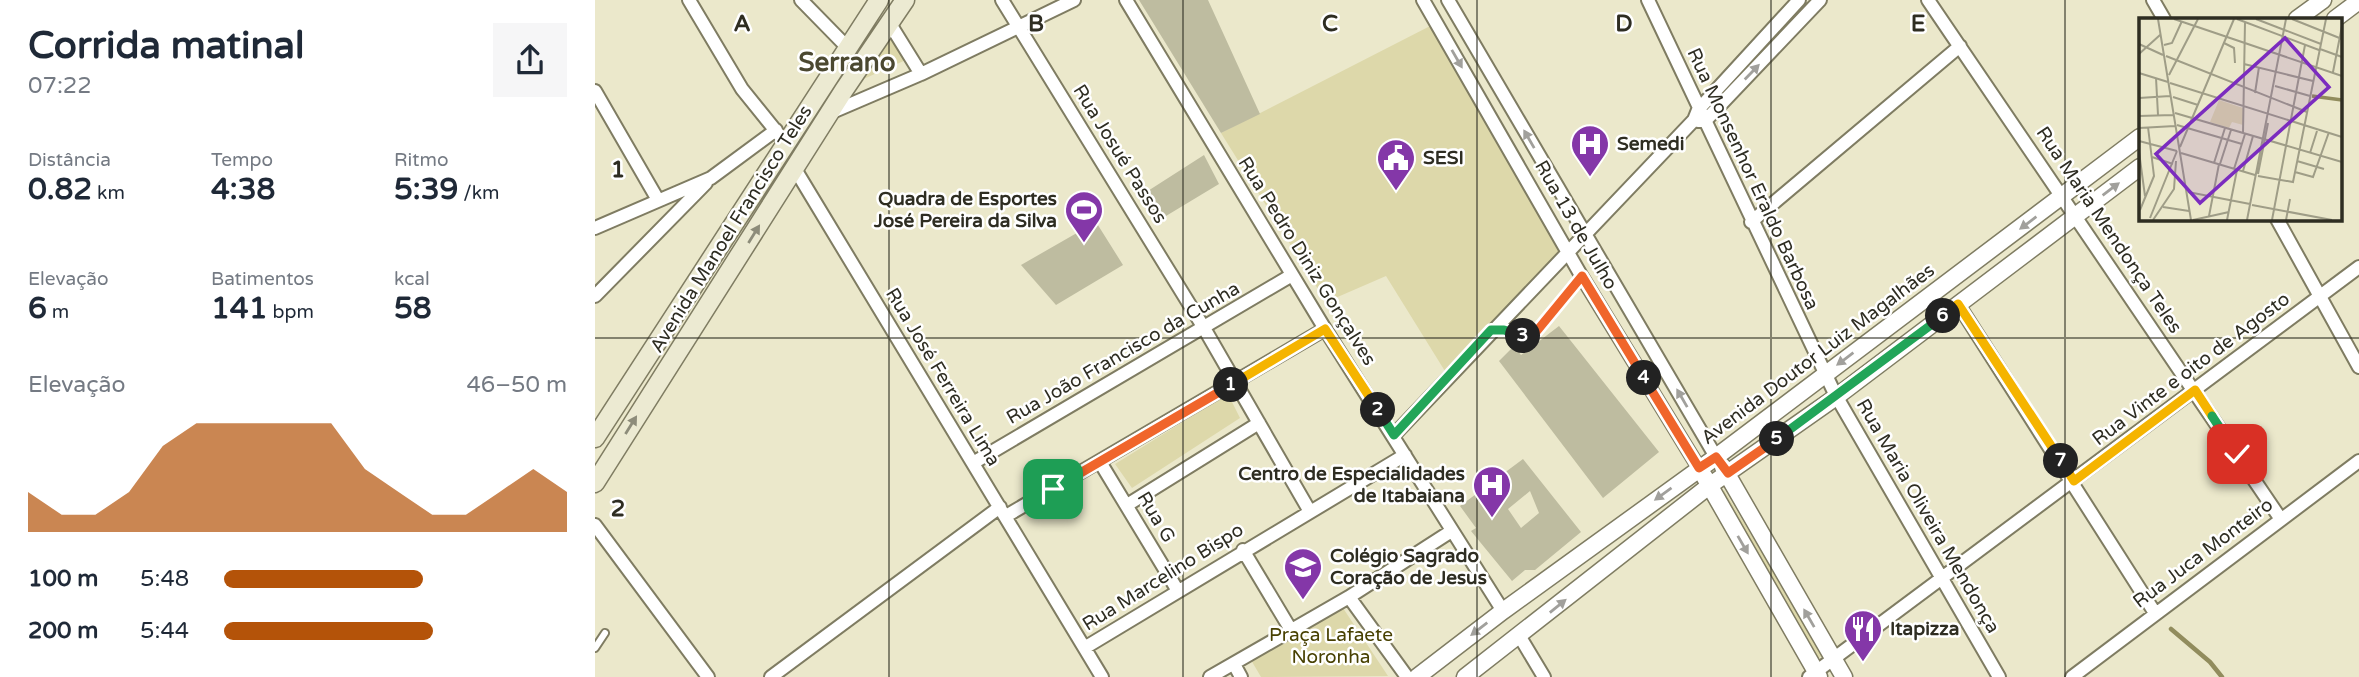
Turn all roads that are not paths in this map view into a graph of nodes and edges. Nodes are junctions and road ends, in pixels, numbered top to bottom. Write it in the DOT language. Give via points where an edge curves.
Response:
graph roads {
  1 [pos="689,0"];
  2 [pos="801,0"];
  3 [pos="879,0"];
  4 [pos="905,0"];
  5 [pos="1002,0"];
  6 [pos="1075,0"];
  7 [pos="1126,0"];
  8 [pos="1423,0"];
  9 [pos="1448,0"];
  10 [pos="1648,0"];
  11 [pos="1799,0"];
  12 [pos="1821,0"];
  13 [pos="1928,0"];
  14 [pos="2153,0"];
  15 [pos="2323,0"];
  16 [pos="2359,1"];
  17 [pos="2163,18"];
  18 [pos="2298,18"];
  19 [pos="2336,18"];
  20 [pos="890,24"];
  21 [pos="1019,27"];
  22 [pos="1960,46"];
  23 [pos="848,48"];
  24 [pos="921,74"];
  25 [pos="595,91"];
  26 [pos="829,114"];
  27 [pos="1699,117"];
  28 [pos="781,136"];
  29 [pos="2139,138"];
  30 [pos="2139,168"];
  31 [pos="795,169"];
  32 [pos="711,178"];
  33 [pos="2063,197"];
  34 [pos="658,200"];
  35 [pos="2076,216"];
  36 [pos="2278,220"];
  37 [pos="1751,222"];
  38 [pos="595,229"];
  39 [pos="1583,233"];
  40 [pos="1568,251"];
  41 [pos="2359,267"];
  42 [pos="1292,275"];
  43 [pos="1582,276"];
  44 [pos="595,296"];
  45 [pos="2320,296"];
  46 [pos="1958,304"];
  47 [pos="1204,328"];
  48 [pos="1325,329"];
  49 [pos="1491,330"];
  50 [pos="2359,367"];
  51 [pos="1825,374"];
  52 [pos="1236,382"];
  53 [pos="2195,390"];
  54 [pos="1836,397"];
  55 [pos="1259,423"];
  56 [pos="1394,435"];
  57 [pos="595,438"];
  58 [pos="1405,455"];
  59 [pos="1716,457"];
  60 [pos="2359,461"];
  61 [pos="972,463"];
  62 [pos="1100,463"];
  63 [pos="1699,468"];
  64 [pos="1728,473"];
  65 [pos="2074,481"];
  66 [pos="595,484"];
  67 [pos="1709,486"];
  68 [pos="1126,505"];
  69 [pos="1309,510"];
  70 [pos="1003,511"];
  71 [pos="2280,518"];
  72 [pos="595,525"];
  73 [pos="1450,532"];
  74 [pos="1243,550"];
  75 [pos="1940,578"];
  76 [pos="1178,591"];
  77 [pos="1349,597"];
  78 [pos="1503,611"];
  79 [pos="2155,613"];
  80 [pos="1291,630"];
  81 [pos="605,633"];
  82 [pos="1520,637"];
  83 [pos="1086,647"];
  84 [pos="595,648"];
  85 [pos="1833,659"];
  86 [pos="1234,664"];
  87 [pos="1814,675"];
  88 [pos="1099,676"];
  89 [pos="708,677"];
  90 [pos="771,677"];
  91 [pos="1210,677"];
  92 [pos="1241,677"];
  93 [pos="1406,677"];
  94 [pos="1417,677"];
  95 [pos="1465,677"];
  96 [pos="1544,677"];
  97 [pos="1844,677"];
  98 [pos="1999,677"];
  99 [pos="2072,677"];
  1 -- 28 [label="street" via="742,89"];
  2 -- 23 [label="street"];
  3 -- 23 [label="main road, Avenida Manoel Francisco Teles"];
  4 -- 20 [label="main road, Avenida Manoel Francisco Teles"];
  5 -- 21 [label="street, Rua Josué Passos"];
  6 -- 21 [label="street"];
  7 -- 42 [label="street, Rua Pedro Diniz Gonçalves"];
  8 -- 40 [label="street, Rua 13 de Julho, one-way"];
  39 -- 9 [label="street, Rua 13 de Julho, one-way"];
  10 -- 27 [label="street, Rua Monsenhor Eraldo Barbosa"];
  11 -- 27 [label="street"];
  27 -- 12 [label="street, one-way"];
  13 -- 22 [label="street, Rua Maria Mendonça Teles"];
  14 -- 17 [label="street"];
  15 -- 18 [label="street"];
  16 -- 19 [label="street"];
  20 -- 24 [label="street"];
  20 -- 26 [label="main road, Avenida Manoel Francisco Teles"];
  21 -- 24 [label="street"];
  21 -- 47 [label="street, Rua Josué Passos"];
  22 -- 33 [label="street, Rua Maria Mendonça Teles"];
  22 -- 37 [label="street"];
  23 -- 28 [label="main road, Avenida Manoel Francisco Teles"];
  24 -- 26 [label="street"];
  25 -- 34 [label="street"];
  26 -- 31 [label="main road, Avenida Manoel Francisco Teles"];
  27 -- 37 [label="street, Rua Monsenhor Eraldo Barbosa"];
  27 -- 39 [label="street"];
  28 -- 32 [label="street"];
  28 -- 57 [label="main road, Avenida Manoel Francisco Teles"];
  29 -- 33 [label="street, Avenida Doutor Luiz Magalhães"];
  35 -- 30 [label="street, one-way"];
  31 -- 61 [label="street, Rua José Ferreira Lima"];
  66 -- 31 [label="main road, Avenida Manoel Francisco Teles, one-way"];
  32 -- 34 [label="street"];
  32 -- 44 [label="street"];
  33 -- 35 [label="street, Rua Maria Mendonça Teles"];
  33 -- 51 [label="street, Avenida Doutor Luiz Magalhães, one-way"];
  34 -- 38 [label="street"];
  35 -- 46 [label="street"];
  35 -- 53 [label="street, Rua Maria Mendonça Teles"];
  36 -- 45 [label="street"];
  37 -- 51 [label="street, Rua Monsenhor Eraldo Barbosa"];
  39 -- 40 [label="street"];
  59 -- 39 [label="street, Rua 13 de Julho, one-way"];
  40 -- 43 [label="street, Rua 13 de Julho"];
  40 -- 49 [label="street"];
  41 -- 45 [label="street, Rua Vinte e oito de Agosto"];
  42 -- 47 [label="street, Rua João Francisco da Cunha"];
  42 -- 48 [label="street, Rua Pedro Diniz Gonçalves"];
  43 -- 49 [label="lane" via="1531,338"];
  43 -- 63 [label="street, Rua 13 de Julho"];
  45 -- 50 [label="street"];
  45 -- 53 [label="street, Rua Vinte e oito de Agosto"];
  46 -- 54 [label="street"];
  46 -- 65 [label="street"];
  47 -- 52 [label="street, Rua Josué Passos"];
  47 -- 61 [label="street, Rua João Francisco da Cunha"];
  48 -- 52 [label="street"];
  48 -- 56 [label="street, Rua Pedro Diniz Gonçalves"];
  49 -- 56 [label="street"];
  51 -- 54 [label="street, Rua Maria Oliveira Mendonça"];
  51 -- 59 [label="street, Avenida Doutor Luiz Magalhães"];
  52 -- 55 [label="street, Rua Josué Passos"];
  52 -- 62 [label="street"];
  53 -- 65 [label="street, Rua Vinte e oito de Agosto"];
  53 -- 71 [label="street, Rua Maria Mendonça Teles"];
  54 -- 64 [label="street"];
  54 -- 75 [label="street, Rua Maria Oliveira Mendonça"];
  55 -- 68 [label="street"];
  55 -- 69 [label="street, Rua Josué Passos"];
  56 -- 58 [label="street, Rua Pedro Diniz Gonçalves"];
  58 -- 69 [label="street, Rua Marcelino Bispo"];
  58 -- 73 [label="street, Rua Pedro Diniz Gonçalves"];
  59 -- 63 [label="street, Avenida Doutor Luiz Magalhães"];
  59 -- 64 [label="street"];
  60 -- 71 [label="street, Rua Juca Monteiro"];
  61 -- 70 [label="street, Rua José Ferreira Lima"];
  62 -- 68 [label="street, Rua G"];
  62 -- 70 [label="street"];
  63 -- 67 [label="street"];
  63 -- 78 [label="street, Avenida Doutor Luiz Magalhães, one-way"];
  64 -- 67 [label="street"];
  85 -- 64 [label="street, one-way"];
  65 -- 75 [label="street, Rua Vinte e oito de Agosto"];
  65 -- 79 [label="street"];
  82 -- 67 [label="street, one-way"];
  67 -- 87 [label="street, one-way"];
  68 -- 76 [label="street, Rua G"];
  69 -- 74 [label="street, Rua Marcelino Bispo"];
  70 -- 83 [label="street, Rua José Ferreira Lima"];
  70 -- 90 [label="street"];
  71 -- 79 [label="street, Rua Juca Monteiro"];
  72 -- 89 [label="street"];
  73 -- 77 [label="street"];
  73 -- 78 [label="street, Rua Pedro Diniz Gonçalves"];
  74 -- 76 [label="street, Rua Marcelino Bispo"];
  74 -- 80 [label="street"];
  75 -- 85 [label="street, Rua Vinte e oito de Agosto"];
  75 -- 98 [label="street, Rua Maria Oliveira Mendonça"];
  76 -- 83 [label="street, Rua Marcelino Bispo"];
  77 -- 80 [label="street"];
  77 -- 93 [label="street"];
  78 -- 82 [label="street"];
  78 -- 94 [label="street, Avenida Doutor Luiz Magalhães, one-way"];
  79 -- 99 [label="street, Rua Juca Monteiro"];
  80 -- 86 [label="street"];
  81 -- 84 [label="lane"];
  82 -- 95 [label="street"];
  82 -- 96 [label="street"];
  83 -- 88 [label="street, Rua José Ferreira Lima"];
  85 -- 87 [label="street, Rua Vinte e oito de Agosto"];
  85 -- 97 [label="street"];
  86 -- 91 [label="street"];
  86 -- 92 [label="street"];
}
